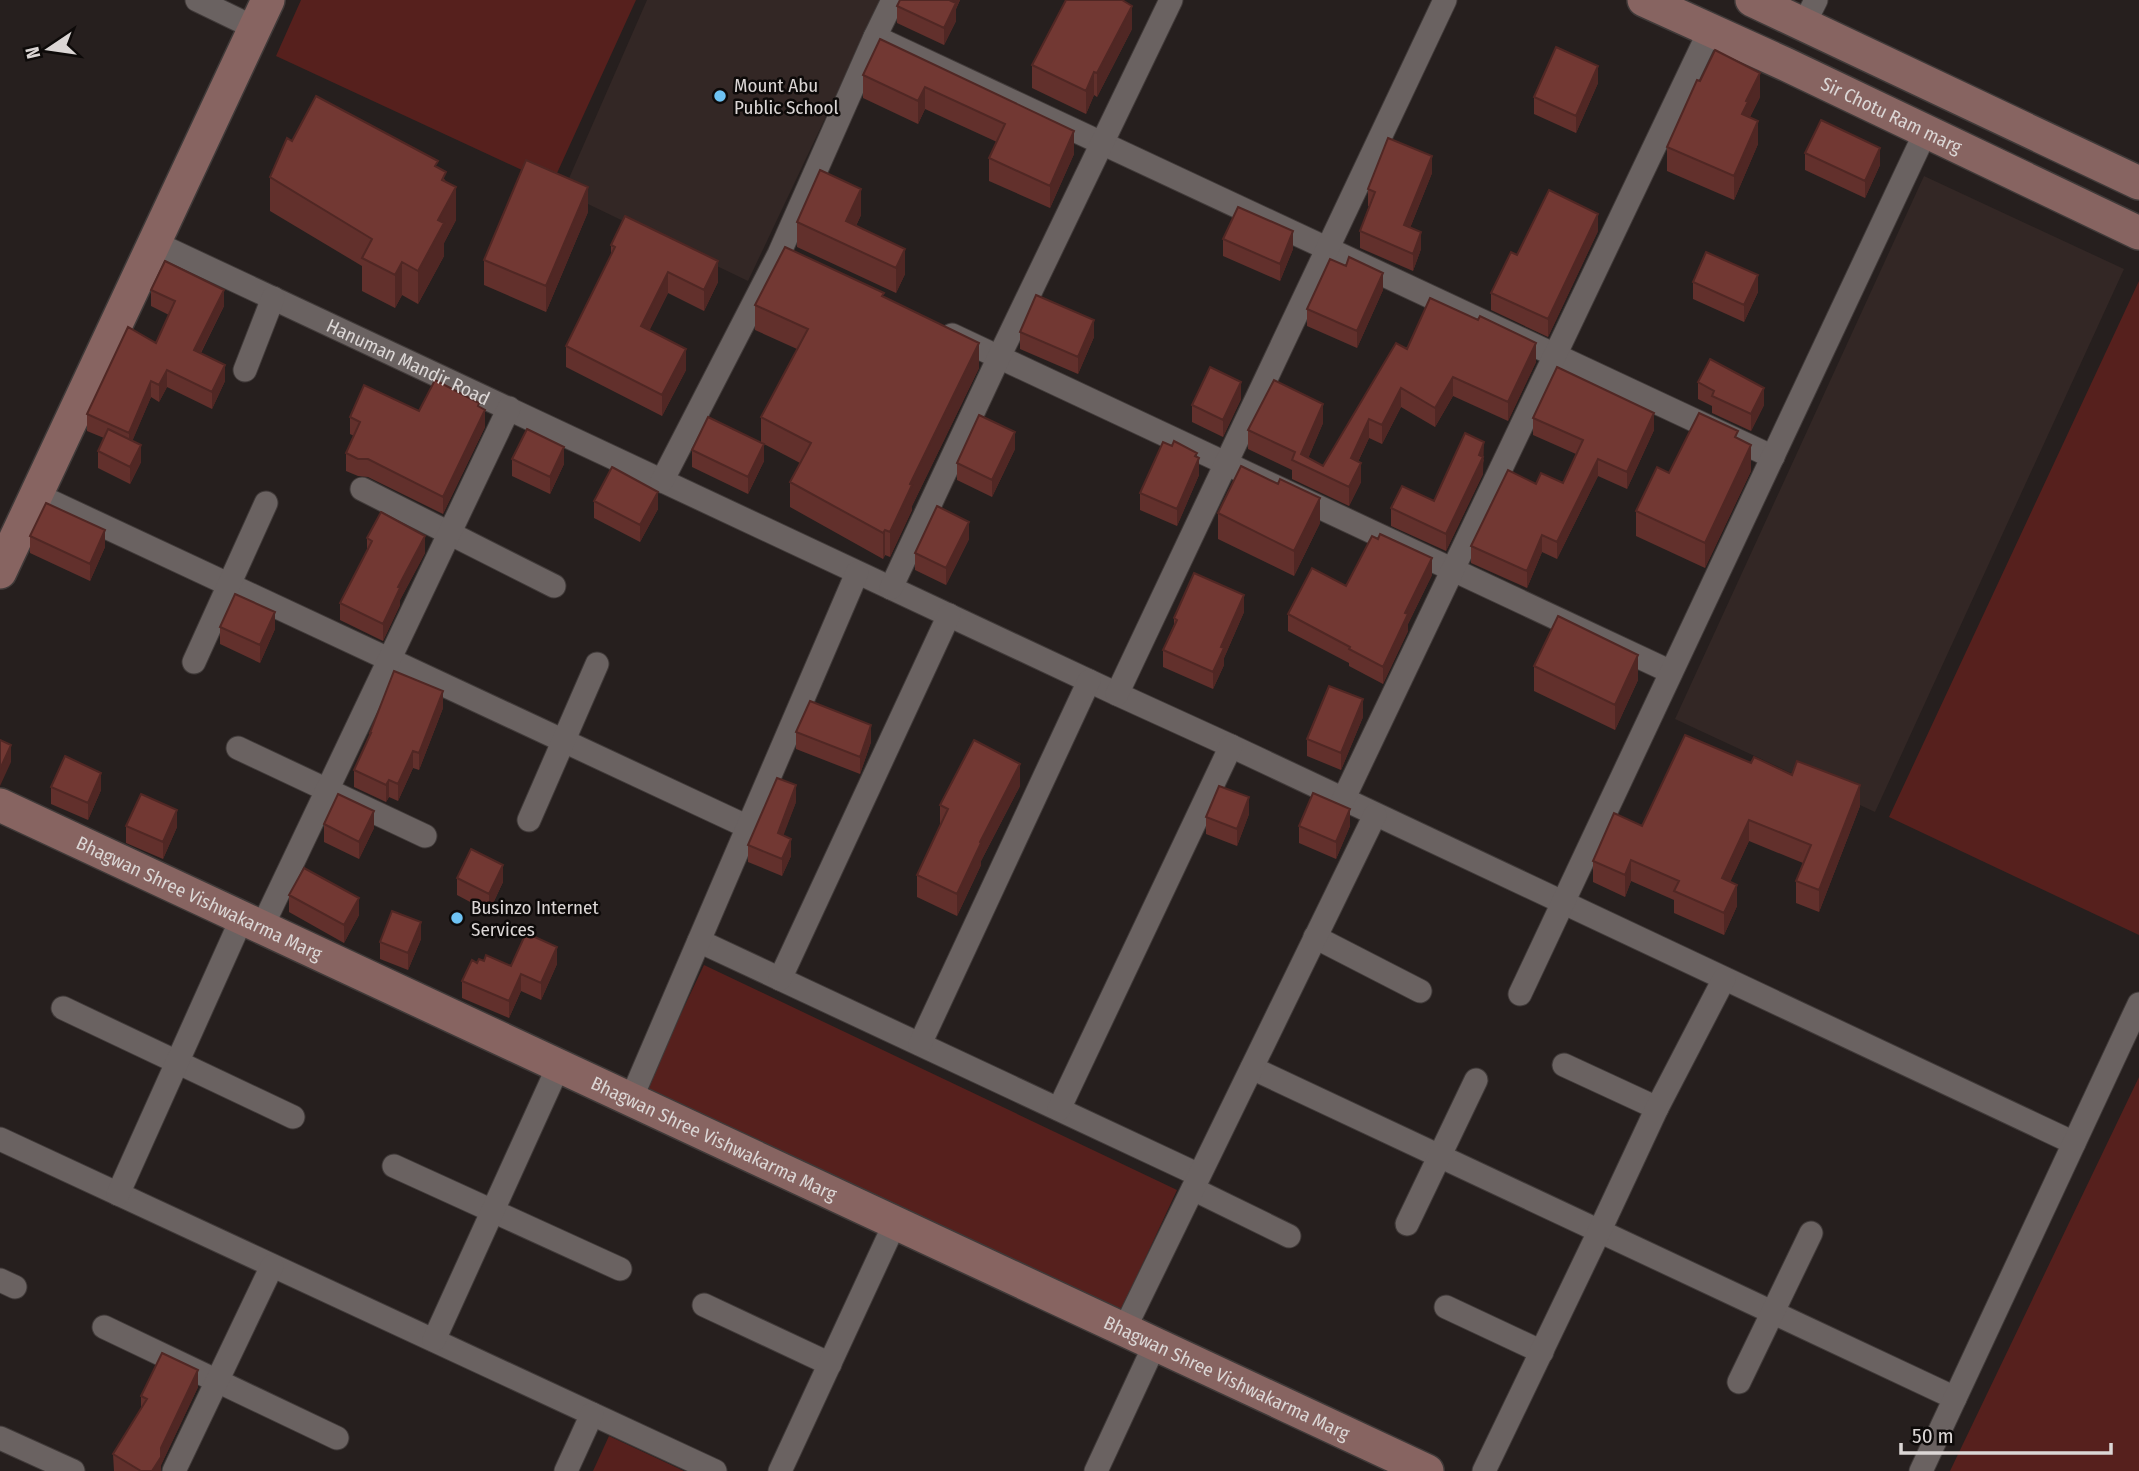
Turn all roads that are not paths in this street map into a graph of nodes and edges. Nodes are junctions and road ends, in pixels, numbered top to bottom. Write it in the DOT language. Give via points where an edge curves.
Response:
graph roads {
  1 [pos="197,0"];
  2 [pos="893,0"];
  3 [pos="1171,0"];
  4 [pos="1445,0"];
  5 [pos="1644,0"];
  6 [pos="1752,0"];
  7 [pos="1810,12"];
  8 [pos="261,14"];
  9 [pos="1710,30"];
  10 [pos="875,37"];
  11 [pos="1926,131"];
  12 [pos="1103,144"];
  13 [pos="2139,183"];
  14 [pos="2136,223"];
  15 [pos="153,242"];
  16 [pos="1327,248"];
  17 [pos="273,298"];
  18 [pos="936,328"];
  19 [pos="1555,355"];
  20 [pos="999,357"];
  21 [pos="245,370"];
  22 [pos="509,408"];
  23 [pos="1773,457"];
  24 [pos="1226,463"];
  25 [pos="662,481"];
  26 [pos="362,489"];
  27 [pos="35,494"];
  28 [pos="266,503"];
  29 [pos="449,534"];
  30 [pos="1453,570"];
  31 [pos="0,572"];
  32 [pos="858,573"];
  33 [pos="229,584"];
  34 [pos="554,586"];
  35 [pos="891,588"];
  36 [pos="949,615"];
  37 [pos="389,659"];
  38 [pos="194,662"];
  39 [pos="597,664"];
  40 [pos="1671,672"];
  41 [pos="1089,681"];
  42 [pos="1117,694"];
  43 [pos="564,741"];
  44 [pos="1231,746"];
  45 [pos="238,748"];
  46 [pos="327,790"];
  47 [pos="1343,800"];
  48 [pos="0,804"];
  49 [pos="1374,815"];
  50 [pos="529,820"];
  51 [pos="748,827"];
  52 [pos="425,836"];
  53 [pos="1563,903"];
  54 [pos="252,922"];
  55 [pos="1315,937"];
  56 [pos="699,941"];
  57 [pos="780,979"];
  58 [pos="1724,979"];
  59 [pos="1420,991"];
  60 [pos="1520,994"];
  61 [pos="2139,1004"];
  62 [pos="63,1008"];
  63 [pos="919,1044"];
  64 [pos="178,1062"];
  65 [pos="559,1065"];
  66 [pos="1564,1065"];
  67 [pos="1252,1068"];
  68 [pos="1476,1080"];
  69 [pos="631,1099"];
  70 [pos="1657,1108"];
  71 [pos="1059,1109"];
  72 [pos="293,1117"];
  73 [pos="0,1139"];
  74 [pos="2074,1143"];
  75 [pos="1439,1157"];
  76 [pos="394,1166"];
  77 [pos="1196,1182"];
  78 [pos="118,1194"];
  79 [pos="492,1211"];
  80 [pos="895,1223"];
  81 [pos="1407,1224"];
  82 [pos="1599,1232"];
  83 [pos="1811,1233"];
  84 [pos="1289,1236"];
  85 [pos="272,1266"];
  86 [pos="620,1269"];
  87 [pos="704,1306"];
  88 [pos="1446,1307"];
  89 [pos="1773,1312"];
  90 [pos="104,1327"];
  91 [pos="1124,1330"];
  92 [pos="434,1340"];
  93 [pos="1155,1344"];
  94 [pos="1542,1352"];
  95 [pos="830,1364"];
  96 [pos="217,1381"];
  97 [pos="1739,1382"];
  98 [pos="1955,1398"];
  99 [pos="593,1414"];
  100 [pos="0,1438"];
  101 [pos="337,1438"];
  102 [pos="73,1471"];
  103 [pos="174,1471"];
  104 [pos="566,1471"];
  105 [pos="715,1471"];
  106 [pos="780,1471"];
  107 [pos="1096,1471"];
  108 [pos="1427,1471"];
  109 [pos="1484,1471"];
  110 [pos="1921,1471"];
  1 -- 8 [label="street"];
  2 -- 10 [label="street"];
  3 -- 12 [label="street"];
  4 -- 16 [label="street"];
  5 -- 9 [label="street, Sir Chotu Ram marg"];
  6 -- 7 [label="street"];
  7 -- 13 [label="street"];
  8 -- 15 [label="street"];
  9 -- 11 [label="street, Sir Chotu Ram marg"];
  9 -- 19 [label="street"];
  10 -- 12 [label="street"];
  10 -- 25 [label="street" via="786,258"];
  11 -- 14 [label="street, Sir Chotu Ram marg"];
  11 -- 23 [label="street"];
  12 -- 16 [label="street"];
  12 -- 20 [label="street"];
  15 -- 17 [label="street, Hanuman Mandir Road"];
  15 -- 27 [label="street"];
  16 -- 19 [label="street"];
  16 -- 24 [label="street"];
  17 -- 21 [label="street"];
  17 -- 22 [label="street, Hanuman Mandir Road"];
  18 -- 20 [label="street"];
  19 -- 23 [label="street"];
  19 -- 30 [label="street"];
  20 -- 24 [label="street"];
  20 -- 35 [label="street"];
  22 -- 25 [label="street, Hanuman Mandir Road"];
  22 -- 29 [label="street"];
  23 -- 40 [label="street"];
  24 -- 30 [label="street"];
  24 -- 42 [label="street"];
  25 -- 32 [label="street, Hanuman Mandir Road"];
  26 -- 29 [label="street"];
  27 -- 31 [label="street"];
  27 -- 33 [label="street"];
  28 -- 33 [label="street"];
  29 -- 34 [label="street"];
  29 -- 37 [label="street"];
  30 -- 40 [label="street"];
  30 -- 47 [label="street"];
  32 -- 35 [label="street, Hanuman Mandir Road"];
  32 -- 51 [label="street"];
  33 -- 37 [label="street"];
  33 -- 38 [label="street"];
  35 -- 36 [label="street, Hanuman Mandir Road"];
  36 -- 41 [label="street, Hanuman Mandir Road"];
  36 -- 57 [label="street"];
  37 -- 43 [label="street"];
  37 -- 46 [label="street"];
  39 -- 43 [label="street"];
  40 -- 53 [label="street"];
  41 -- 42 [label="street, Hanuman Mandir Road"];
  41 -- 63 [label="street"];
  42 -- 44 [label="street, Hanuman Mandir Road"];
  43 -- 50 [label="street"];
  43 -- 51 [label="street"];
  44 -- 47 [label="street, Hanuman Mandir Road"];
  44 -- 71 [label="street"];
  45 -- 46 [label="street"];
  46 -- 52 [label="street"];
  46 -- 54 [label="street"];
  47 -- 49 [label="street, Hanuman Mandir Road"];
  48 -- 54 [label="street, Bhagwan Shree Vishwakarma Marg"];
  49 -- 53 [label="street, Hanuman Mandir Road"];
  49 -- 55 [label="street"];
  51 -- 56 [label="street"];
  53 -- 58 [label="street, Hanuman Mandir Road"];
  53 -- 60 [label="street"];
  54 -- 64 [label="street"];
  54 -- 65 [label="street, Bhagwan Shree Vishwakarma Marg"];
  55 -- 59 [label="street"];
  55 -- 67 [label="street"];
  56 -- 57 [label="street"];
  56 -- 69 [label="street"];
  57 -- 63 [label="street"];
  58 -- 70 [label="street"];
  58 -- 74 [label="street, Hanuman Mandir Road"];
  61 -- 74 [label="street"];
  62 -- 64 [label="street"];
  63 -- 71 [label="street"];
  64 -- 72 [label="street"];
  64 -- 78 [label="street"];
  65 -- 69 [label="street, Bhagwan Shree Vishwakarma Marg"];
  65 -- 79 [label="street"];
  66 -- 70 [label="street"];
  67 -- 75 [label="street"];
  67 -- 77 [label="street"];
  68 -- 75 [label="street"];
  69 -- 80 [label="street, Bhagwan Shree Vishwakarma Marg"];
  70 -- 82 [label="street"];
  71 -- 77 [label="street"];
  73 -- 78 [label="street"];
  74 -- 98 [label="street"];
  75 -- 81 [label="street"];
  75 -- 82 [label="street"];
  76 -- 79 [label="street"];
  77 -- 84 [label="street"];
  77 -- 91 [label="street"];
  78 -- 85 [label="street"];
  79 -- 86 [label="street"];
  79 -- 92 [label="street"];
  80 -- 91 [label="street, Bhagwan Shree Vishwakarma Marg"];
  80 -- 95 [label="street"];
  82 -- 89 [label="street"];
  82 -- 94 [label="street"];
  83 -- 89 [label="street"];
  85 -- 92 [label="street"];
  85 -- 96 [label="street"];
  87 -- 95 [label="street"];
  88 -- 94 [label="street"];
  89 -- 97 [label="street"];
  89 -- 98 [label="street"];
  90 -- 96 [label="street"];
  91 -- 93 [label="street, Bhagwan Shree Vishwakarma Marg"];
  92 -- 99 [label="street"];
  93 -- 107 [label="street"];
  93 -- 108 [label="street, Bhagwan Shree Vishwakarma Marg"];
  94 -- 109 [label="street"];
  95 -- 106 [label="street"];
  96 -- 101 [label="street"];
  96 -- 103 [label="street"];
  98 -- 110 [label="street"];
  99 -- 104 [label="street"];
  99 -- 105 [label="street"];
  100 -- 102 [label="street"];
}
